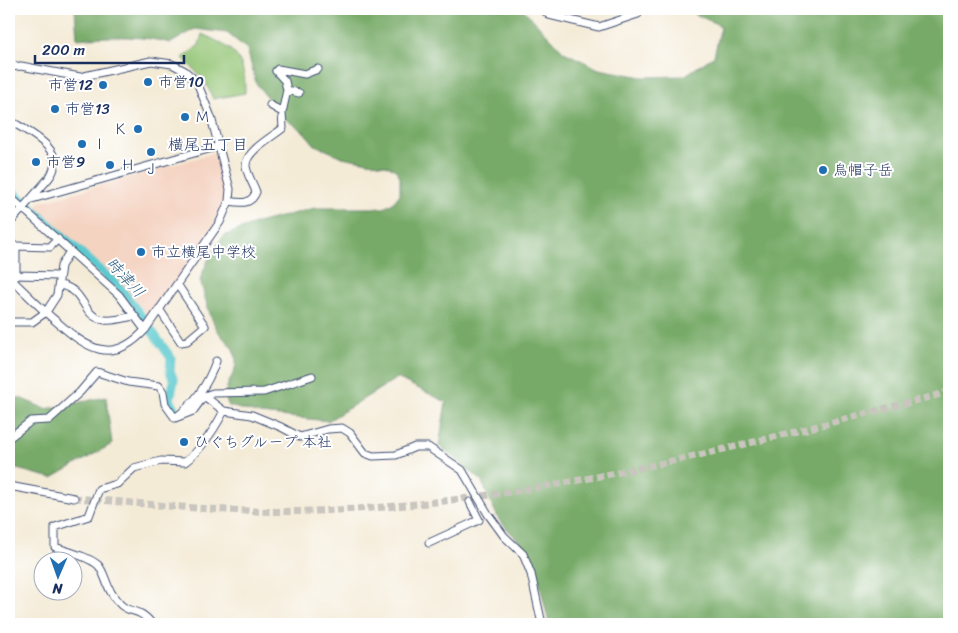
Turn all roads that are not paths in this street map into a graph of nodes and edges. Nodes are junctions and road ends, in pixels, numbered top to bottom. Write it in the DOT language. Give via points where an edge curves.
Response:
graph roads {
  1 [pos="543,9"];
  2 [pos="575,9"];
  3 [pos="640,9"];
  4 [pos="552,16"];
  5 [pos="9,67"];
  6 [pos="318,69"];
  7 [pos="287,90"];
  8 [pos="299,93"];
  9 [pos="270,105"];
  10 [pos="282,112"];
  11 [pos="9,120"];
  12 [pos="219,146"];
  13 [pos="49,178"];
  14 [pos="60,191"];
  15 [pos="9,196"];
  16 [pos="32,199"];
  17 [pos="229,201"];
  18 [pos="23,209"];
  19 [pos="9,224"];
  20 [pos="58,238"];
  21 [pos="70,251"];
  22 [pos="59,276"];
  23 [pos="9,278"];
  24 [pos="177,284"];
  25 [pos="58,285"];
  26 [pos="159,309"];
  27 [pos="46,312"];
  28 [pos="9,315"];
  29 [pos="133,316"];
  30 [pos="12,322"];
  31 [pos="145,330"];
  32 [pos="216,361"];
  33 [pos="312,376"];
  34 [pos="204,396"];
  35 [pos="224,411"];
  36 [pos="174,418"];
  37 [pos="9,438"];
  38 [pos="9,486"];
  39 [pos="74,498"];
  40 [pos="470,502"];
  41 [pos="429,543"];
  42 [pos="152,624"];
  43 [pos="542,624"];
  1 -- 4 [label="street"];
  2 -- 4 [label="street"];
  3 -- 4 [label="street" via="638,14 599,27"];
  5 -- 12 [label="street" via="21,66 80,77 152,61 172,64 198,84"];
  6 -- 7 [label="street" via="305,74 278,69 276,71 285,81"];
  7 -- 8 [label="street"];
  7 -- 10 [label="street"];
  9 -- 10 [label="street"];
  10 -- 17 [label="street" via="282,130 268,137 247,160 246,168 255,195 248,202"];
  11 -- 13 [label="street" via="51,150 55,164"];
  12 -- 14 [label="street"];
  12 -- 17 [label="street" via="229,181"];
  13 -- 14 [label="street" via="49,184"];
  13 -- 16 [label="street"];
  14 -- 16 [label="street"];
  15 -- 18 [label="street"];
  16 -- 18 [label="street"];
  17 -- 24 [label="street" via="220,222"];
  18 -- 19 [label="street"];
  18 -- 20 [label="street"];
  20 -- 21 [label="street"];
  20 -- 22 [label="street" via="50,247 16,246 16,275"];
  21 -- 22 [label="street" via="60,266"];
  21 -- 29 [label="street" via="118,295"];
  22 -- 25 [label="street"];
  23 -- 27 [label="street"];
  24 -- 26 [label="street"];
  24 -- 26 [label="street" via="205,326 188,342 181,342"];
  25 -- 27 [label="street" via="54,301"];
  25 -- 29 [label="street" via="77,292 95,317 111,320"];
  26 -- 31 [label="street"];
  27 -- 30 [label="street" via="32,322"];
  27 -- 31 [label="street" via="79,341 97,350 118,349 134,342"];
  28 -- 30 [label="street"];
  29 -- 31 [label="street"];
  32 -- 36 [label="street" via="193,405"];
  33 -- 34 [label="street" via="264,392"];
  34 -- 35 [label="street"];
  34 -- 36 [label="street" via="193,411"];
  35 -- 42 [label="street" via="214,430 185,462 161,461 134,468 117,484 99,490 89,516 55,527 55,547 99,566 109,592 122,607 139,611"];
  35 -- 43 [label="street" via="252,415 300,437 342,428 350,433 365,453 374,456 396,455 415,447 428,447 462,470 488,514 523,554"];
  36 -- 37 [label="street" via="164,404 159,386 128,382 97,372 49,420 31,422"];
  38 -- 39 [label="street"];
  40 -- 41 [label="street" via="479,520"];
}
